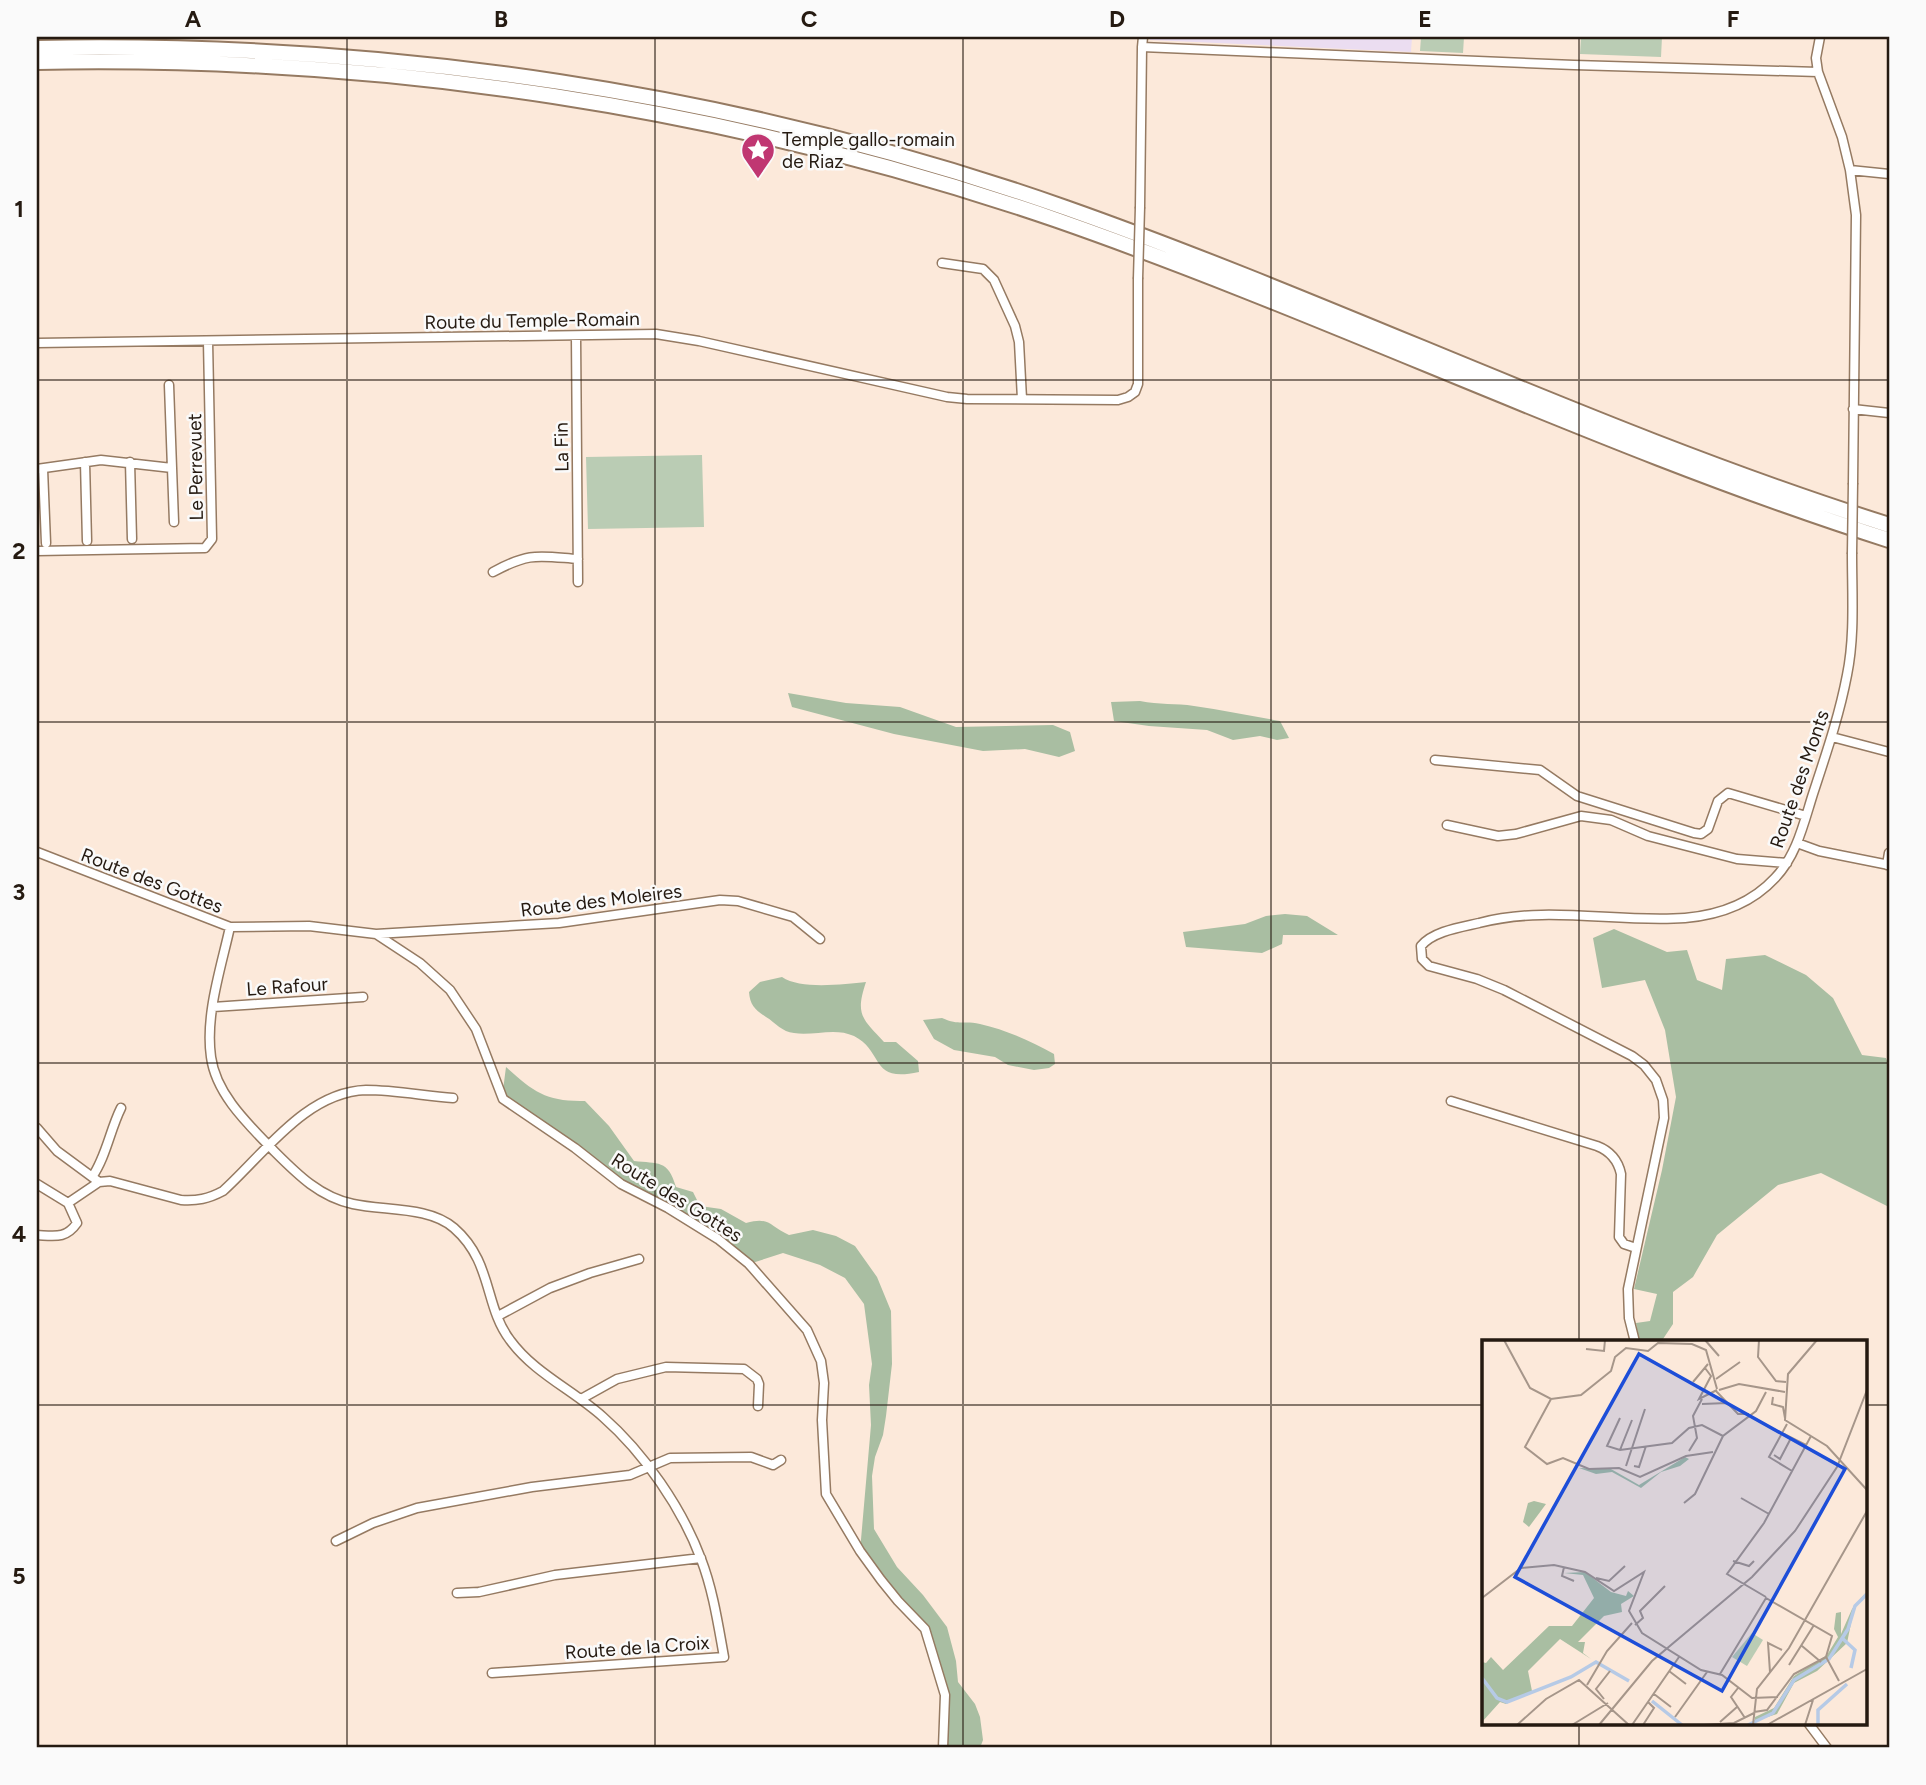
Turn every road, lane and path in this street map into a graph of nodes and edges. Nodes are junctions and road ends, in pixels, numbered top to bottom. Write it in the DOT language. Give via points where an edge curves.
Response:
graph roads {
  1 [pos="1143,37"];
  2 [pos="1820,37"];
  3 [pos="1142,47"];
  4 [pos="37,48"];
  5 [pos="37,62"];
  6 [pos="1818,72"];
  7 [pos="1850,170"];
  8 [pos="1889,174"];
  9 [pos="942,263"];
  10 [pos="576,336"];
  11 [pos="208,341"];
  12 [pos="37,343"];
  13 [pos="169,385"];
  14 [pos="1021,399"];
  15 [pos="1853,409"];
  16 [pos="1889,413"];
  17 [pos="85,462"];
  18 [pos="130,463"];
  19 [pos="172,468"];
  20 [pos="40,469"];
  21 [pos="174,522"];
  22 [pos="1889,525"];
  23 [pos="132,539"];
  24 [pos="1889,540"];
  25 [pos="87,541"];
  26 [pos="46,542"];
  27 [pos="37,551"];
  28 [pos="578,559"];
  29 [pos="493,572"];
  30 [pos="578,582"];
  31 [pos="1832,737"];
  32 [pos="1889,752"];
  33 [pos="1436,760"];
  34 [pos="1806,816"];
  35 [pos="1447,825"];
  36 [pos="1797,843"];
  37 [pos="37,852"];
  38 [pos="1889,853"];
  39 [pos="1787,863"];
  40 [pos="1888,865"];
  41 [pos="230,927"];
  42 [pos="376,934"];
  43 [pos="820,939"];
  44 [pos="363,998"];
  45 [pos="213,1007"];
  46 [pos="453,1098"];
  47 [pos="1451,1101"];
  48 [pos="121,1108"];
  49 [pos="37,1128"];
  50 [pos="270,1146"];
  51 [pos="92,1177"];
  52 [pos="99,1182"];
  53 [pos="37,1184"];
  54 [pos="68,1203"];
  55 [pos="37,1235"];
  56 [pos="1636,1248"];
  57 [pos="639,1259"];
  58 [pos="498,1316"];
  59 [pos="1635,1340"];
  60 [pos="581,1399"];
  61 [pos="758,1406"];
  62 [pos="781,1460"];
  63 [pos="650,1467"];
  64 [pos="336,1541"];
  65 [pos="701,1558"];
  66 [pos="457,1593"];
  67 [pos="492,1673"];
  68 [pos="1810,1726"];
  69 [pos="943,1748"];
  70 [pos="1827,1748"];
  1 -- 3 [label="street"];
  2 -- 6 [label="street, Route des Monts"];
  3 -- 6 [label="street"];
  3 -- 14 [label="street, Route du Temple-Romain, bridge" via="1138,384 1135,392 1118,400"];
  4 -- 22 [label="highway" via="229,50 438,66 601,89 848,142 1144,236 1692,456"];
  5 -- 24 [label="highway" via="228,64 436,79 651,112 845,156 1013,206 1139,250 1686,469"];
  6 -- 7 [label="street, Route des Monts"];
  7 -- 8 [label="street"];
  7 -- 15 [label="street, Route des Monts" via="1856,215"];
  9 -- 14 [label="street" via="983,269 994,279 1019,342"];
  10 -- 11 [label="street, Route du Temple-Romain"];
  10 -- 14 [label="street, Route du Temple-Romain" via="656,334 947,397"];
  10 -- 28 [label="street, La Fin"];
  11 -- 12 [label="street, Route du Temple-Romain"];
  11 -- 27 [label="street, Le Perrevuet" via="212,540 205,548"];
  13 -- 19 [label="street"];
  15 -- 16 [label="street"];
  15 -- 31 [label="street, Route des Monts, bridge" via="1851,642"];
  17 -- 18 [label="street"];
  17 -- 20 [label="street"];
  17 -- 25 [label="street"];
  18 -- 19 [label="street"];
  18 -- 23 [label="street"];
  19 -- 21 [label="street"];
  20 -- 26 [label="street"];
  28 -- 29 [label="street" via="533,556"];
  28 -- 30 [label="street, La Fin"];
  31 -- 32 [label="street"];
  31 -- 34 [label="street, Route des Monts"];
  33 -- 34 [label="street" via="1540,770 1577,796 1694,833 1708,830 1717,803 1728,793"];
  34 -- 36 [label="street, Route des Monts"];
  35 -- 39 [label="street" via="1497,836 1581,816 1611,820 1648,836 1737,859"];
  36 -- 39 [label="street, Route des Monts"];
  36 -- 40 [label="street"];
  37 -- 41 [label="street, Route des Gottes"];
  38 -- 40 [label="street"];
  39 -- 56 [label="street, Route des Monts" via="1756,894 1719,913 1669,918 1520,914 1444,933 1421,946 1422,959 1429,966 1504,990 1625,1051 1651,1073 1662,1094 1664,1113"];
  41 -- 42 [label="street, Route des Gottes" via="309,926"];
  41 -- 45 [label="street, Route de la Croix"];
  42 -- 43 [label="street, Route des Moleires" via="559,923 720,900 793,917"];
  42 -- 69 [label="street, Route des Gottes" via="450,990 477,1029 503,1099 621,1184 718,1238 750,1264 807,1330 821,1360 824,1382 826,1494 874,1570 925,1629 945,1695"];
  44 -- 45 [label="street, Le Rafour"];
  45 -- 50 [label="street, Route de la Croix" via="211,1059 220,1084"];
  46 -- 50 [label="street" via="365,1090 340,1095 314,1105"];
  47 -- 56 [label="street" via="1608,1152 1621,1174 1619,1237"];
  48 -- 51 [label="street"];
  49 -- 51 [label="street" via="57,1151"];
  50 -- 52 [label="street" via="223,1191 209,1198 181,1200"];
  50 -- 58 [label="street, Route de la Croix" via="305,1182 328,1195 351,1204 425,1215 452,1226 478,1260"];
  51 -- 52 [label="street"];
  52 -- 54 [label="street"];
  53 -- 54 [label="street"];
  54 -- 55 [label="street" via="77,1223 71,1232 61,1237"];
  56 -- 59 [label="street, Route des Monts" via="1628,1299"];
  57 -- 58 [label="street" via="550,1288"];
  58 -- 60 [label="street, Route de la Croix" via="508,1339 531,1365"];
  60 -- 61 [label="street" via="617,1379 666,1367 744,1369 759,1384"];
  60 -- 63 [label="street, Route de la Croix"];
  62 -- 63 [label="street" via="773,1465 751,1457 670,1458"];
  63 -- 64 [label="street" via="630,1475 416,1508"];
  63 -- 65 [label="street, Route de la Croix"];
  65 -- 66 [label="street"];
  65 -- 67 [label="street, Route de la Croix" via="724,1657"];
  68 -- 70 [label="street"];
}
